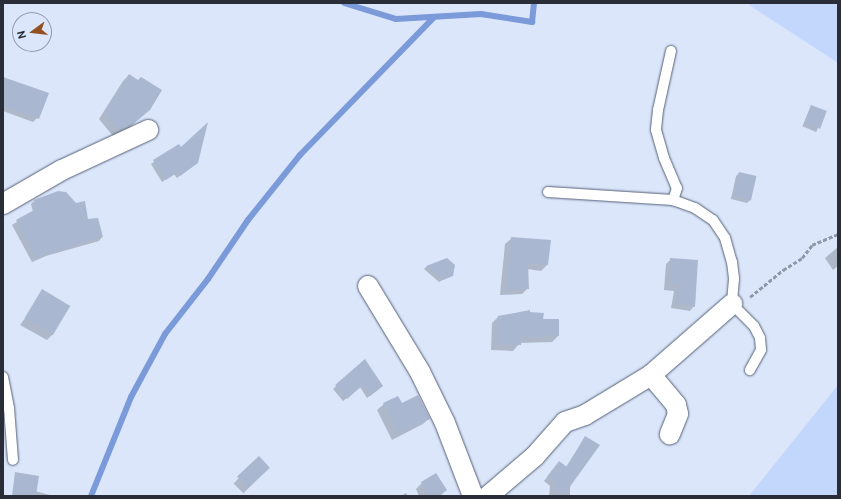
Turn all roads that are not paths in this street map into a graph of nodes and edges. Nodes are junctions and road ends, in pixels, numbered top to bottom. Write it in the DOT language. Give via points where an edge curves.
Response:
graph roads {
  1 [pos="671,51"];
  2 [pos="148,130"];
  3 [pos="548,192"];
  4 [pos="674,200"];
  5 [pos="3,204"];
  6 [pos="368,286"];
  7 [pos="732,304"];
  8 [pos="750,370"];
  9 [pos="651,375"];
  10 [pos="3,377"];
  11 [pos="670,434"];
  12 [pos="13,460"];
  13 [pos="473,496"];
  14 [pos="488,496"];
  1 -- 4 [label="lane" via="656,130 664,158 677,188"];
  2 -- 5 [label="street" via="62,170"];
  3 -- 4 [label="lane"];
  4 -- 7 [label="lane" via="695,208 713,220 725,238 733,273"];
  6 -- 13 [label="street" via="423,378 445,423"];
  7 -- 8 [label="lane" via="754,326 760,338 761,350"];
  7 -- 9 [label="street"];
  9 -- 11 [label="street" via="676,405 678,414"];
  9 -- 14 [label="street" via="585,415 565,422 535,456"];
  10 -- 12 [label="lane" via="9,408"];
}
